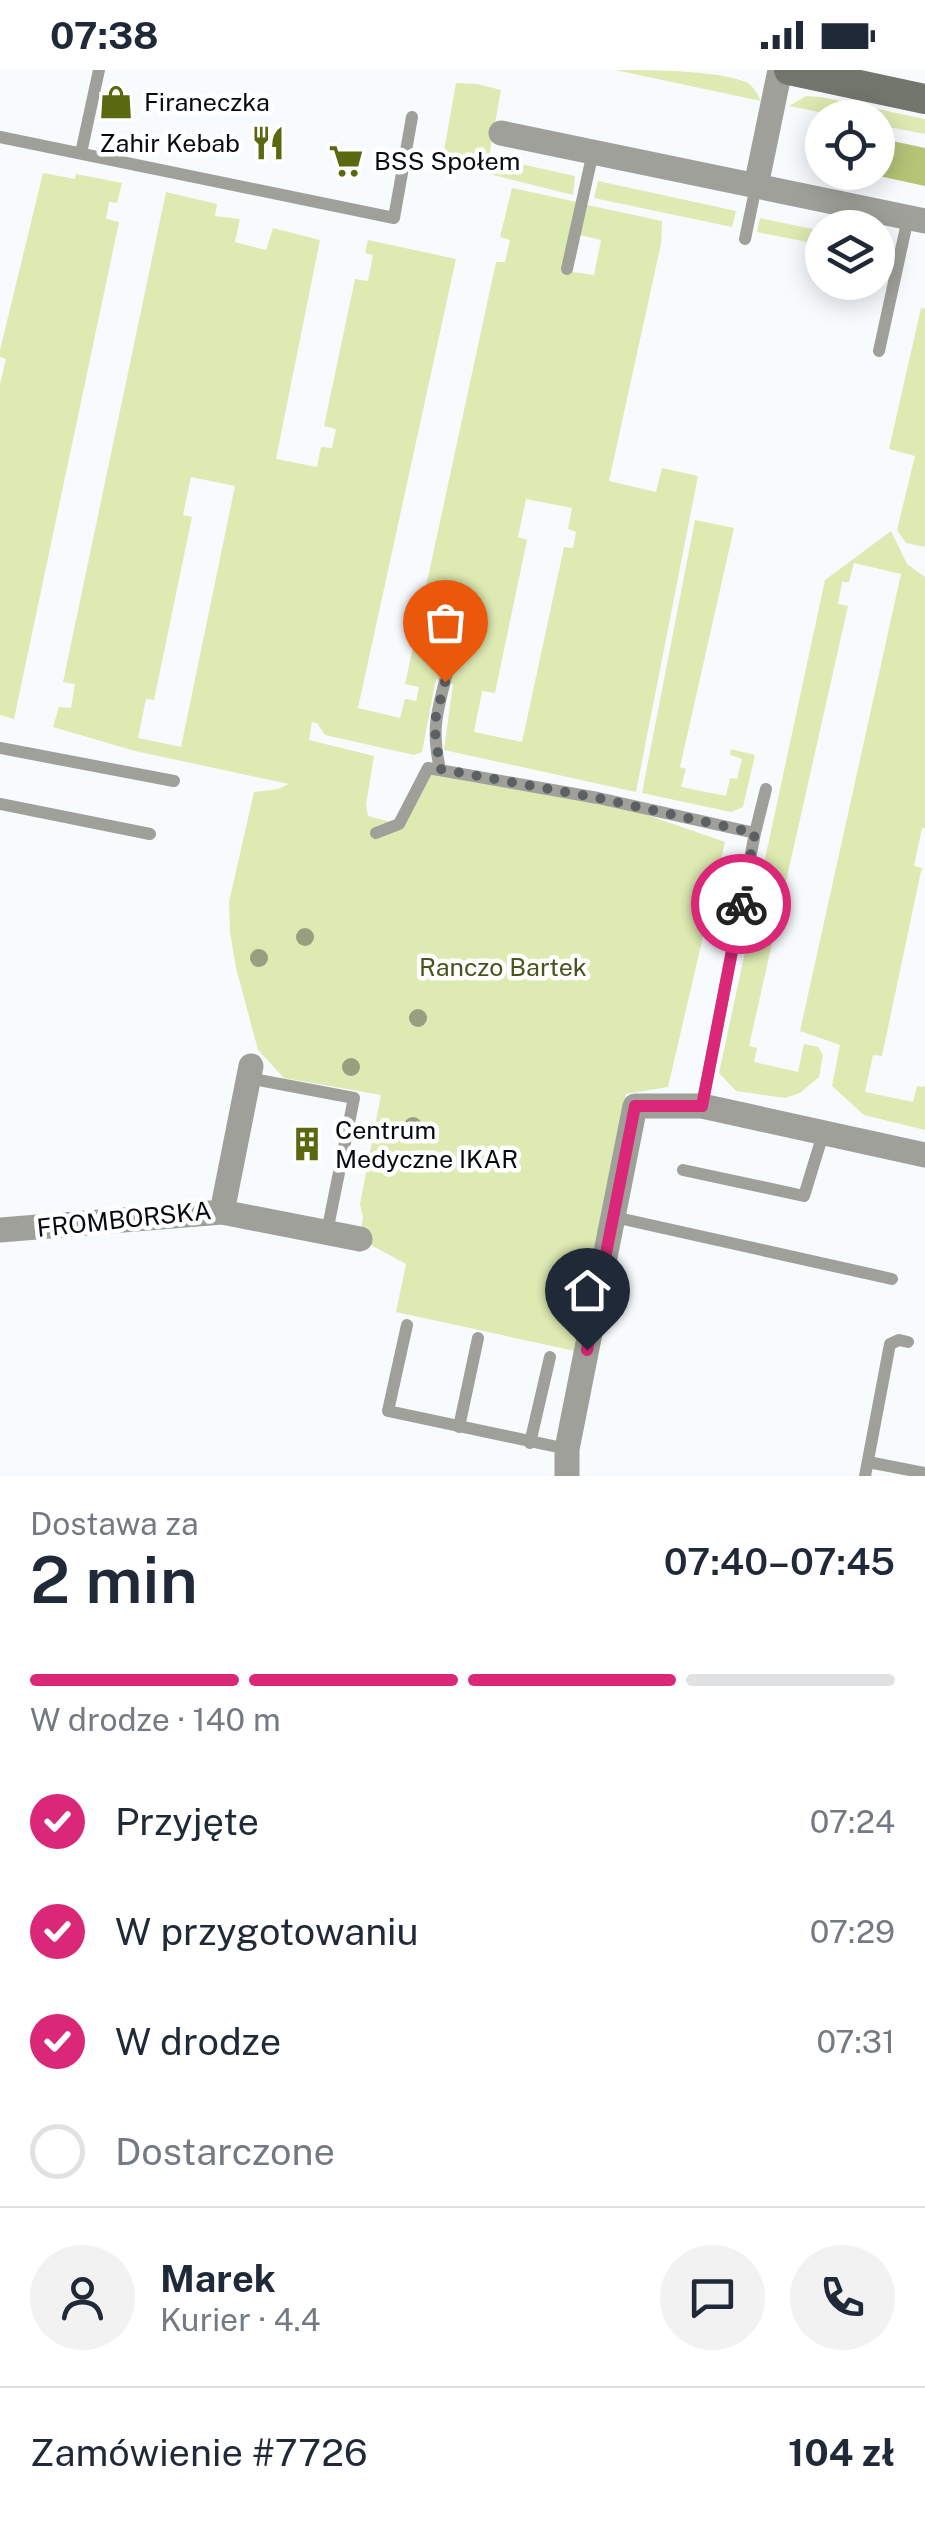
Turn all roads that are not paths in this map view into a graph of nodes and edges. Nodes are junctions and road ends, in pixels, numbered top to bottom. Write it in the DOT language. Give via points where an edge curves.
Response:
graph roads {
  1 [pos="99,70"];
  2 [pos="780,70"];
  3 [pos="789,70"];
  4 [pos="925,99"];
  5 [pos="412,117"];
  6 [pos="501,133"];
  7 [pos="0,137"];
  8 [pos="593,152"];
  9 [pos="81,153"];
  10 [pos="756,186"];
  11 [pos="917,220"];
  12 [pos="744,239"];
  13 [pos="568,269"];
  14 [pos="879,351"];
  15 [pos="448,674"];
  16 [pos="0,748"];
  17 [pos="440,769"];
  18 [pos="174,781"];
  19 [pos="766,789"];
  20 [pos="0,804"];
  21 [pos="376,833"];
  22 [pos="755,833"];
  23 [pos="150,834"];
  24 [pos="249,1072"];
  25 [pos="702,1106"];
  26 [pos="822,1134"];
  27 [pos="925,1155"];
  28 [pos="683,1170"];
  29 [pos="222,1212"];
  30 [pos="614,1217"];
  31 [pos="0,1230"];
  32 [pos="327,1232"];
  33 [pos="360,1239"];
  34 [pos="892,1279"];
  35 [pos="407,1324"];
  36 [pos="478,1338"];
  37 [pos="908,1342"];
  38 [pos="550,1358"];
  39 [pos="459,1427"];
  40 [pos="530,1443"];
  41 [pos="567,1449"];
  42 [pos="866,1469"];
  43 [pos="925,1473"];
  44 [pos="567,1476"];
  1 -- 9 [label="lane"];
  2 -- 10 [label="street"];
  3 -- 4 [label="street"];
  5 -- 9 [label="lane" via="394,218"];
  6 -- 8 [label="street"];
  7 -- 9 [label="lane"];
  8 -- 10 [label="street"];
  8 -- 13 [label="lane"];
  10 -- 11 [label="street"];
  10 -- 12 [label="lane"];
  11 -- 14 [label="lane"];
  15 -- 17 [label="lane" via="434,724"];
  16 -- 18 [label="lane"];
  17 -- 21 [label="lane" via="428,768 398,824"];
  17 -- 22 [label="lane"];
  19 -- 22 [label="lane"];
  20 -- 23 [label="lane"];
  22 -- 25 [label="lane"];
  24 -- 29 [label="street, FROMBORSKA"];
  24 -- 32 [label="lane" via="354,1098"];
  25 -- 26 [label="street"];
  25 -- 30 [label="street" via="635,1106"];
  26 -- 27 [label="street"];
  26 -- 28 [label="lane" via="804,1196"];
  29 -- 31 [label="street, FROMBORSKA"];
  29 -- 32 [label="street"];
  30 -- 34 [label="lane"];
  30 -- 41 [label="street"];
  32 -- 33 [label="street"];
  35 -- 39 [label="lane" via="388,1411"];
  36 -- 39 [label="lane"];
  37 -- 42 [label="lane" via="890,1344"];
  38 -- 40 [label="lane"];
  39 -- 40 [label="lane"];
  40 -- 41 [label="lane"];
  41 -- 44 [label="street"];
  42 -- 43 [label="lane"];
}
